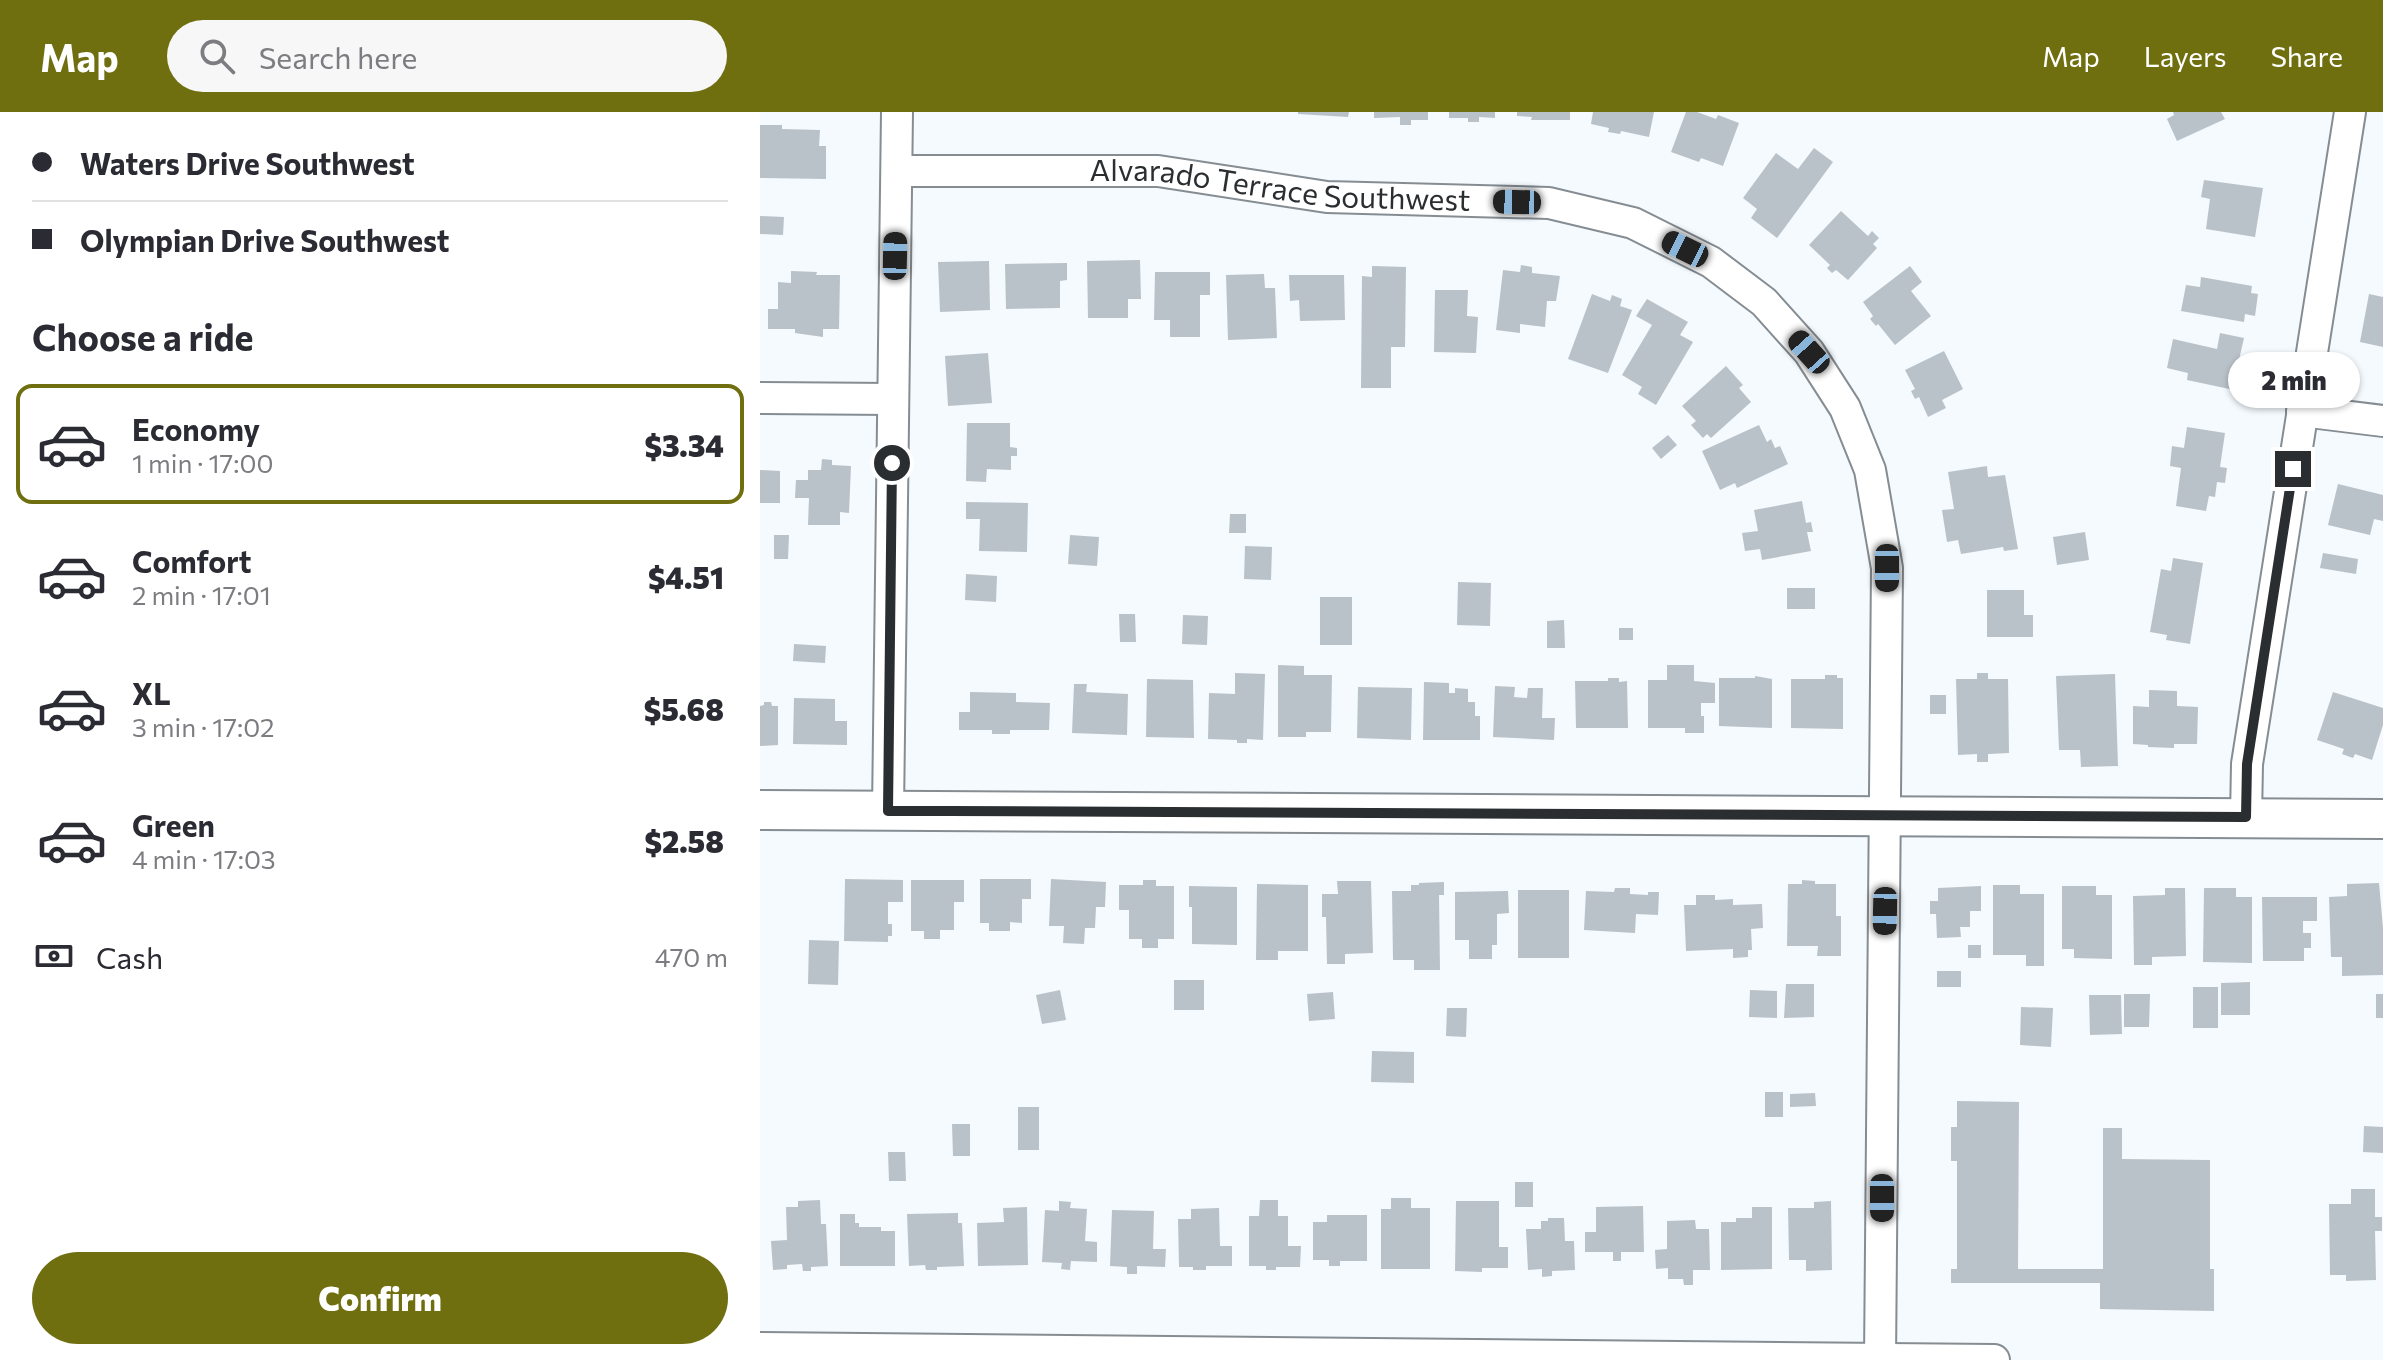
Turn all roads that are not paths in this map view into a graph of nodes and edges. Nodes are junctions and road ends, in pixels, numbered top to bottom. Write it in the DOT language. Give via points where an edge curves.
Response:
graph roads {
  1 [pos="897,112"];
  2 [pos="2350,112"];
  3 [pos="897,171"];
  4 [pos="760,398"];
  5 [pos="893,399"];
  6 [pos="2302,411"];
  7 [pos="2383,421"];
  8 [pos="760,810"];
  9 [pos="888,811"];
  10 [pos="1885,815"];
  11 [pos="2246,817"];
  12 [pos="2383,819"];
  13 [pos="760,1348"];
  14 [pos="1880,1359"];
  15 [pos="1994,1360"];
  1 -- 3 [label="street"];
  2 -- 6 [label="street"];
  3 -- 5 [label="street"];
  3 -- 10 [label="street, Alvarado Terrace Southwest" via="1158,171 1327,197 1549,203 1633,223 1711,262 1764,302 1809,352 1845,408 1870,470 1887,568"];
  4 -- 5 [label="street"];
  5 -- 9 [label="street"];
  6 -- 7 [label="street"];
  6 -- 11 [label="street" via="2247,764"];
  8 -- 9 [label="street"];
  9 -- 10 [label="street"];
  10 -- 11 [label="street"];
  10 -- 14 [label="street, Alvarado Terrace Southwest"];
  11 -- 12 [label="street"];
  13 -- 14 [label="street"];
  14 -- 15 [label="street"];
}
